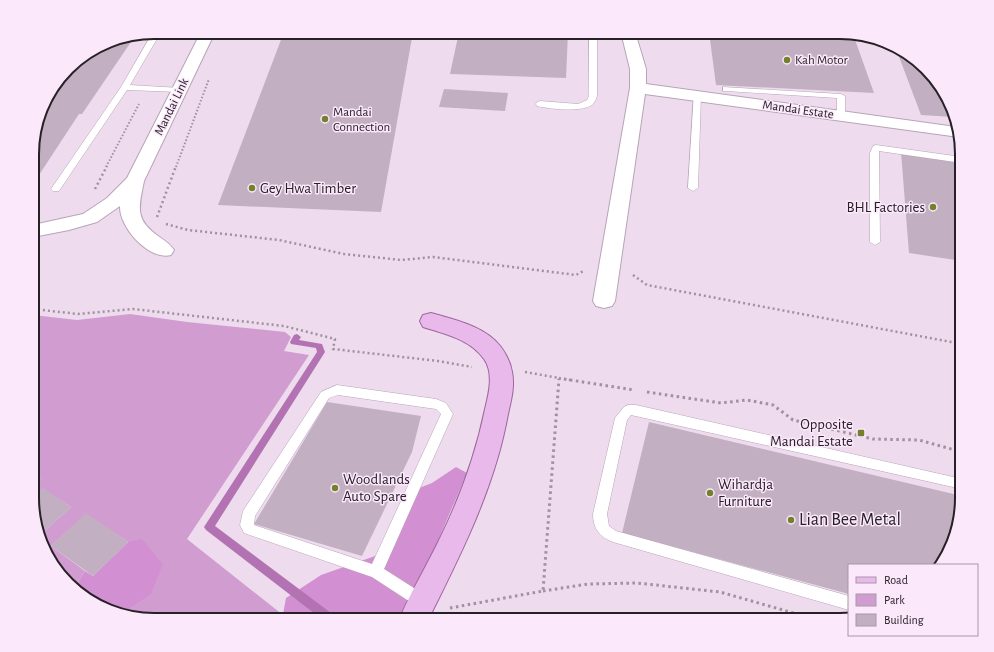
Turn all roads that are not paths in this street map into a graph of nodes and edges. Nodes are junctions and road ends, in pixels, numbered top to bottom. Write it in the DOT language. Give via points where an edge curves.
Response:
graph roads {
  1 [pos="154,39"];
  2 [pos="205,39"];
  3 [pos="593,39"];
  4 [pos="630,39"];
  5 [pos="125,87"];
  6 [pos="638,88"];
  7 [pos="726,89"];
  8 [pos="180,90"];
  9 [pos="696,95"];
  10 [pos="540,104"];
  11 [pos="841,116"];
  12 [pos="953,131"];
  13 [pos="955,159"];
  14 [pos="135,181"];
  15 [pos="693,188"];
  16 [pos="56,189"];
  17 [pos="39,230"];
  18 [pos="875,242"];
  19 [pos="164,250"];
  20 [pos="604,301"];
  21 [pos="431,321"];
  22 [pos="955,482"];
  23 [pos="376,572"];
  24 [pos="848,603"];
  25 [pos="418,611"];
  1 -- 5 [label="lane"];
  2 -- 8 [label="street, Mandai Link"];
  3 -- 10 [label="lane" via="592,101 578,106"];
  4 -- 6 [label="street" via="638,69"];
  5 -- 8 [label="lane"];
  5 -- 16 [label="lane"];
  6 -- 9 [label="street, Mandai Estate"];
  6 -- 20 [label="street"];
  7 -- 11 [label="lane" via="841,96"];
  8 -- 14 [label="street, Mandai Link"];
  9 -- 11 [label="street, Mandai Estate"];
  9 -- 15 [label="lane"];
  11 -- 12 [label="street, Mandai Estate"];
  13 -- 18 [label="lane" via="876,148"];
  14 -- 17 [label="street, Mandai Link" via="114,202 90,218"];
  14 -- 19 [label="street, Mandai Link" via="130,213 132,221 141,232"];
  21 -- 25 [label="main road" via="478,338 486,344 498,363 502,379 493,435 468,506"];
  22 -- 24 [label="lane" via="636,410 628,410 621,418 600,514 600,523 606,533"];
  23 -- 23 [label="lane" via="447,414 442,406 436,404 333,390 326,395 248,516 247,525 250,529"];
  23 -- 25 [label="lane"];
}
